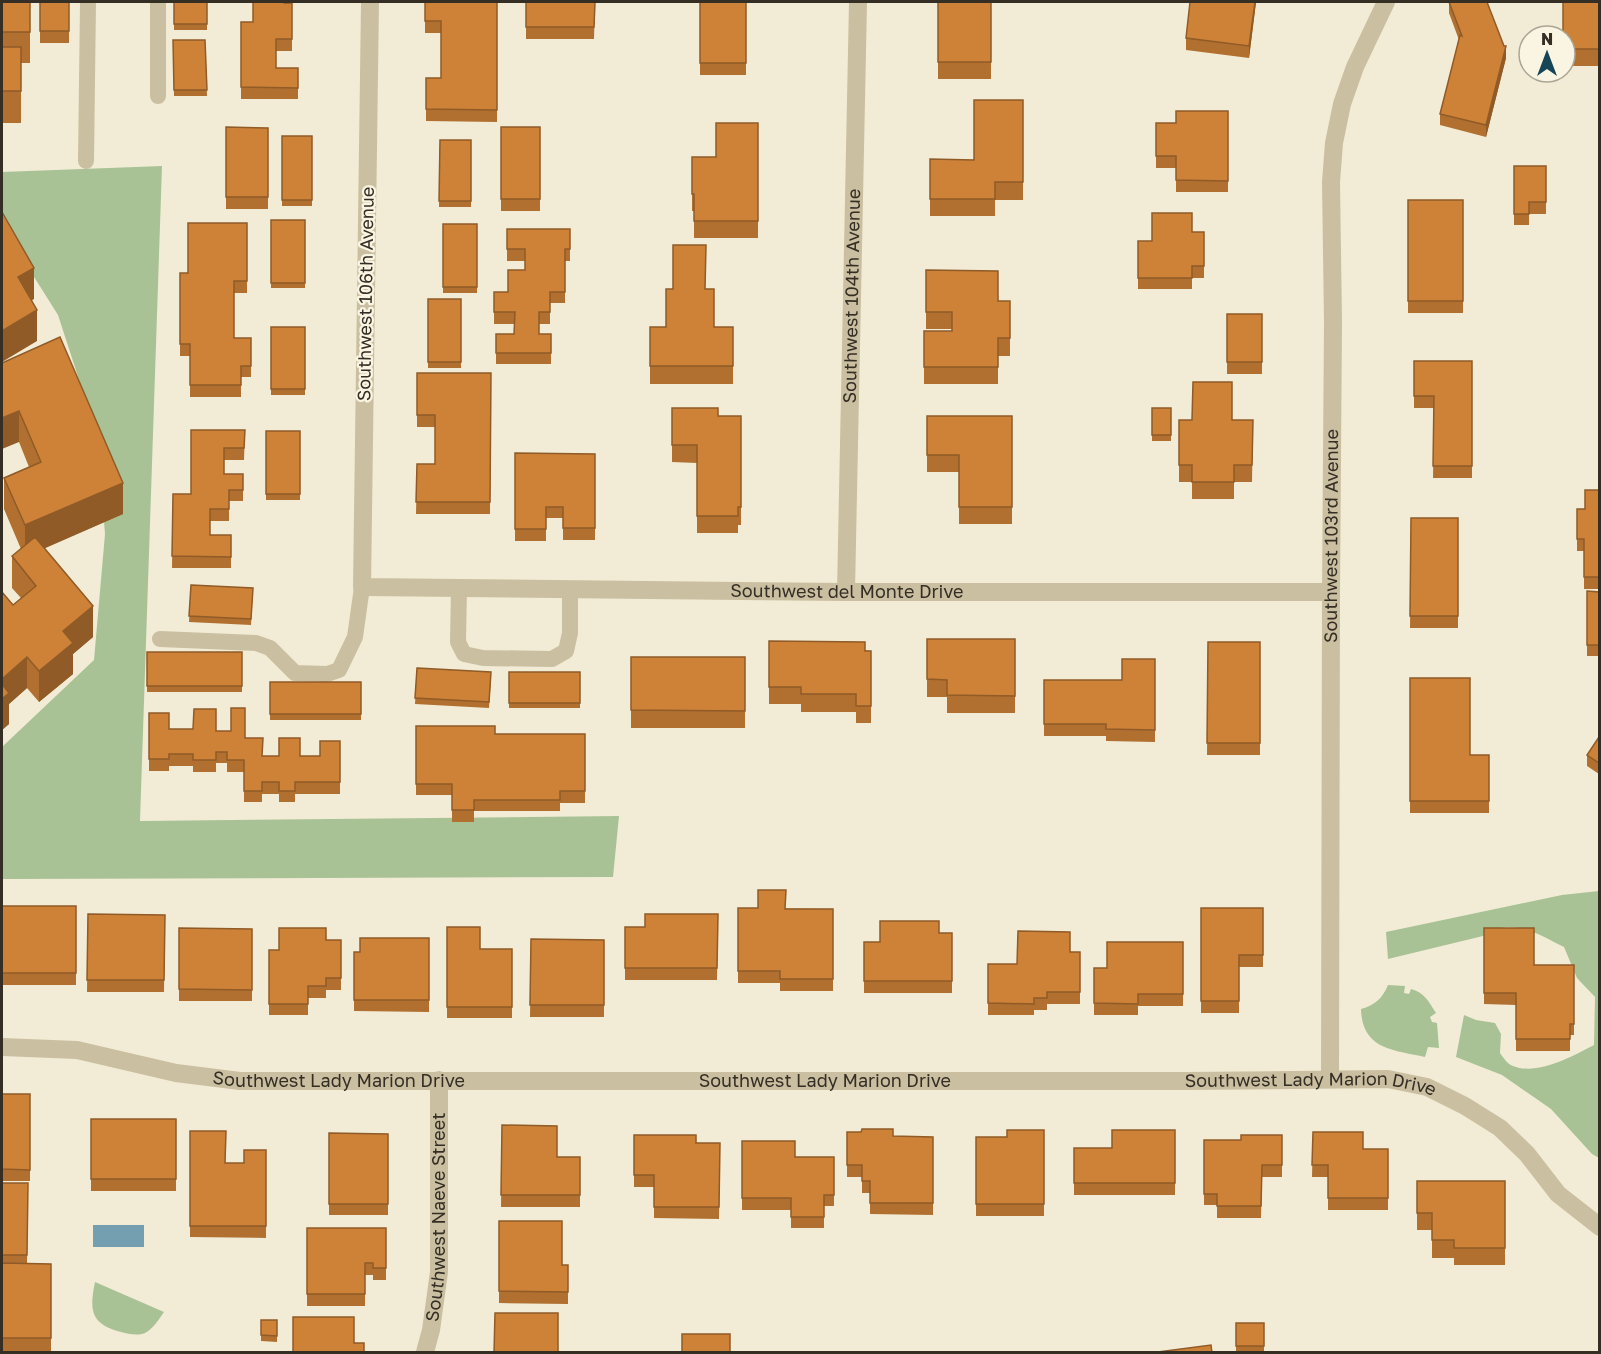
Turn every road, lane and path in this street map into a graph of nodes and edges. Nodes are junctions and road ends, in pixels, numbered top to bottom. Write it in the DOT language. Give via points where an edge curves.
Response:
graph roads {
  1 [pos="88,2"];
  2 [pos="158,2"];
  3 [pos="370,2"];
  4 [pos="858,2"];
  5 [pos="1386,2"];
  6 [pos="158,96"];
  7 [pos="86,161"];
  8 [pos="362,586"];
  9 [pos="459,588"];
  10 [pos="570,589"];
  11 [pos="846,592"];
  12 [pos="1330,592"];
  13 [pos="160,639"];
  14 [pos="2,1047"];
  15 [pos="1330,1079"];
  16 [pos="439,1080"];
  17 [pos="1599,1227"];
  18 [pos="425,1353"];
  1 -- 7 [label="lane"];
  2 -- 6 [label="lane"];
  3 -- 8 [label="street, Southwest 106th Avenue"];
  4 -- 11 [label="street, Southwest 104th Avenue"];
  5 -- 12 [label="street, Southwest 103rd Avenue" via="1354,67 1334,143"];
  8 -- 9 [label="street, Southwest del Monte Drive"];
  8 -- 13 [label="lane" via="355,637 339,670 327,674 295,673 270,648 256,643"];
  9 -- 10 [label="street, Southwest del Monte Drive"];
  9 -- 10 [label="lane" via="458,642 465,654 552,659 566,651"];
  10 -- 11 [label="street, Southwest del Monte Drive"];
  11 -- 12 [label="street, Southwest del Monte Drive"];
  12 -- 15 [label="street, Southwest 103rd Avenue"];
  14 -- 16 [label="street, Southwest Lady Marion Drive" via="77,1050 176,1073 240,1082"];
  15 -- 16 [label="street, Southwest Lady Marion Drive"];
  15 -- 17 [label="street, Southwest Lady Marion Drive" via="1388,1079 1427,1087 1465,1106 1500,1128 1527,1154 1558,1194"];
  16 -- 18 [label="street, Southwest Naeve Street" via="439,1272"];
}
